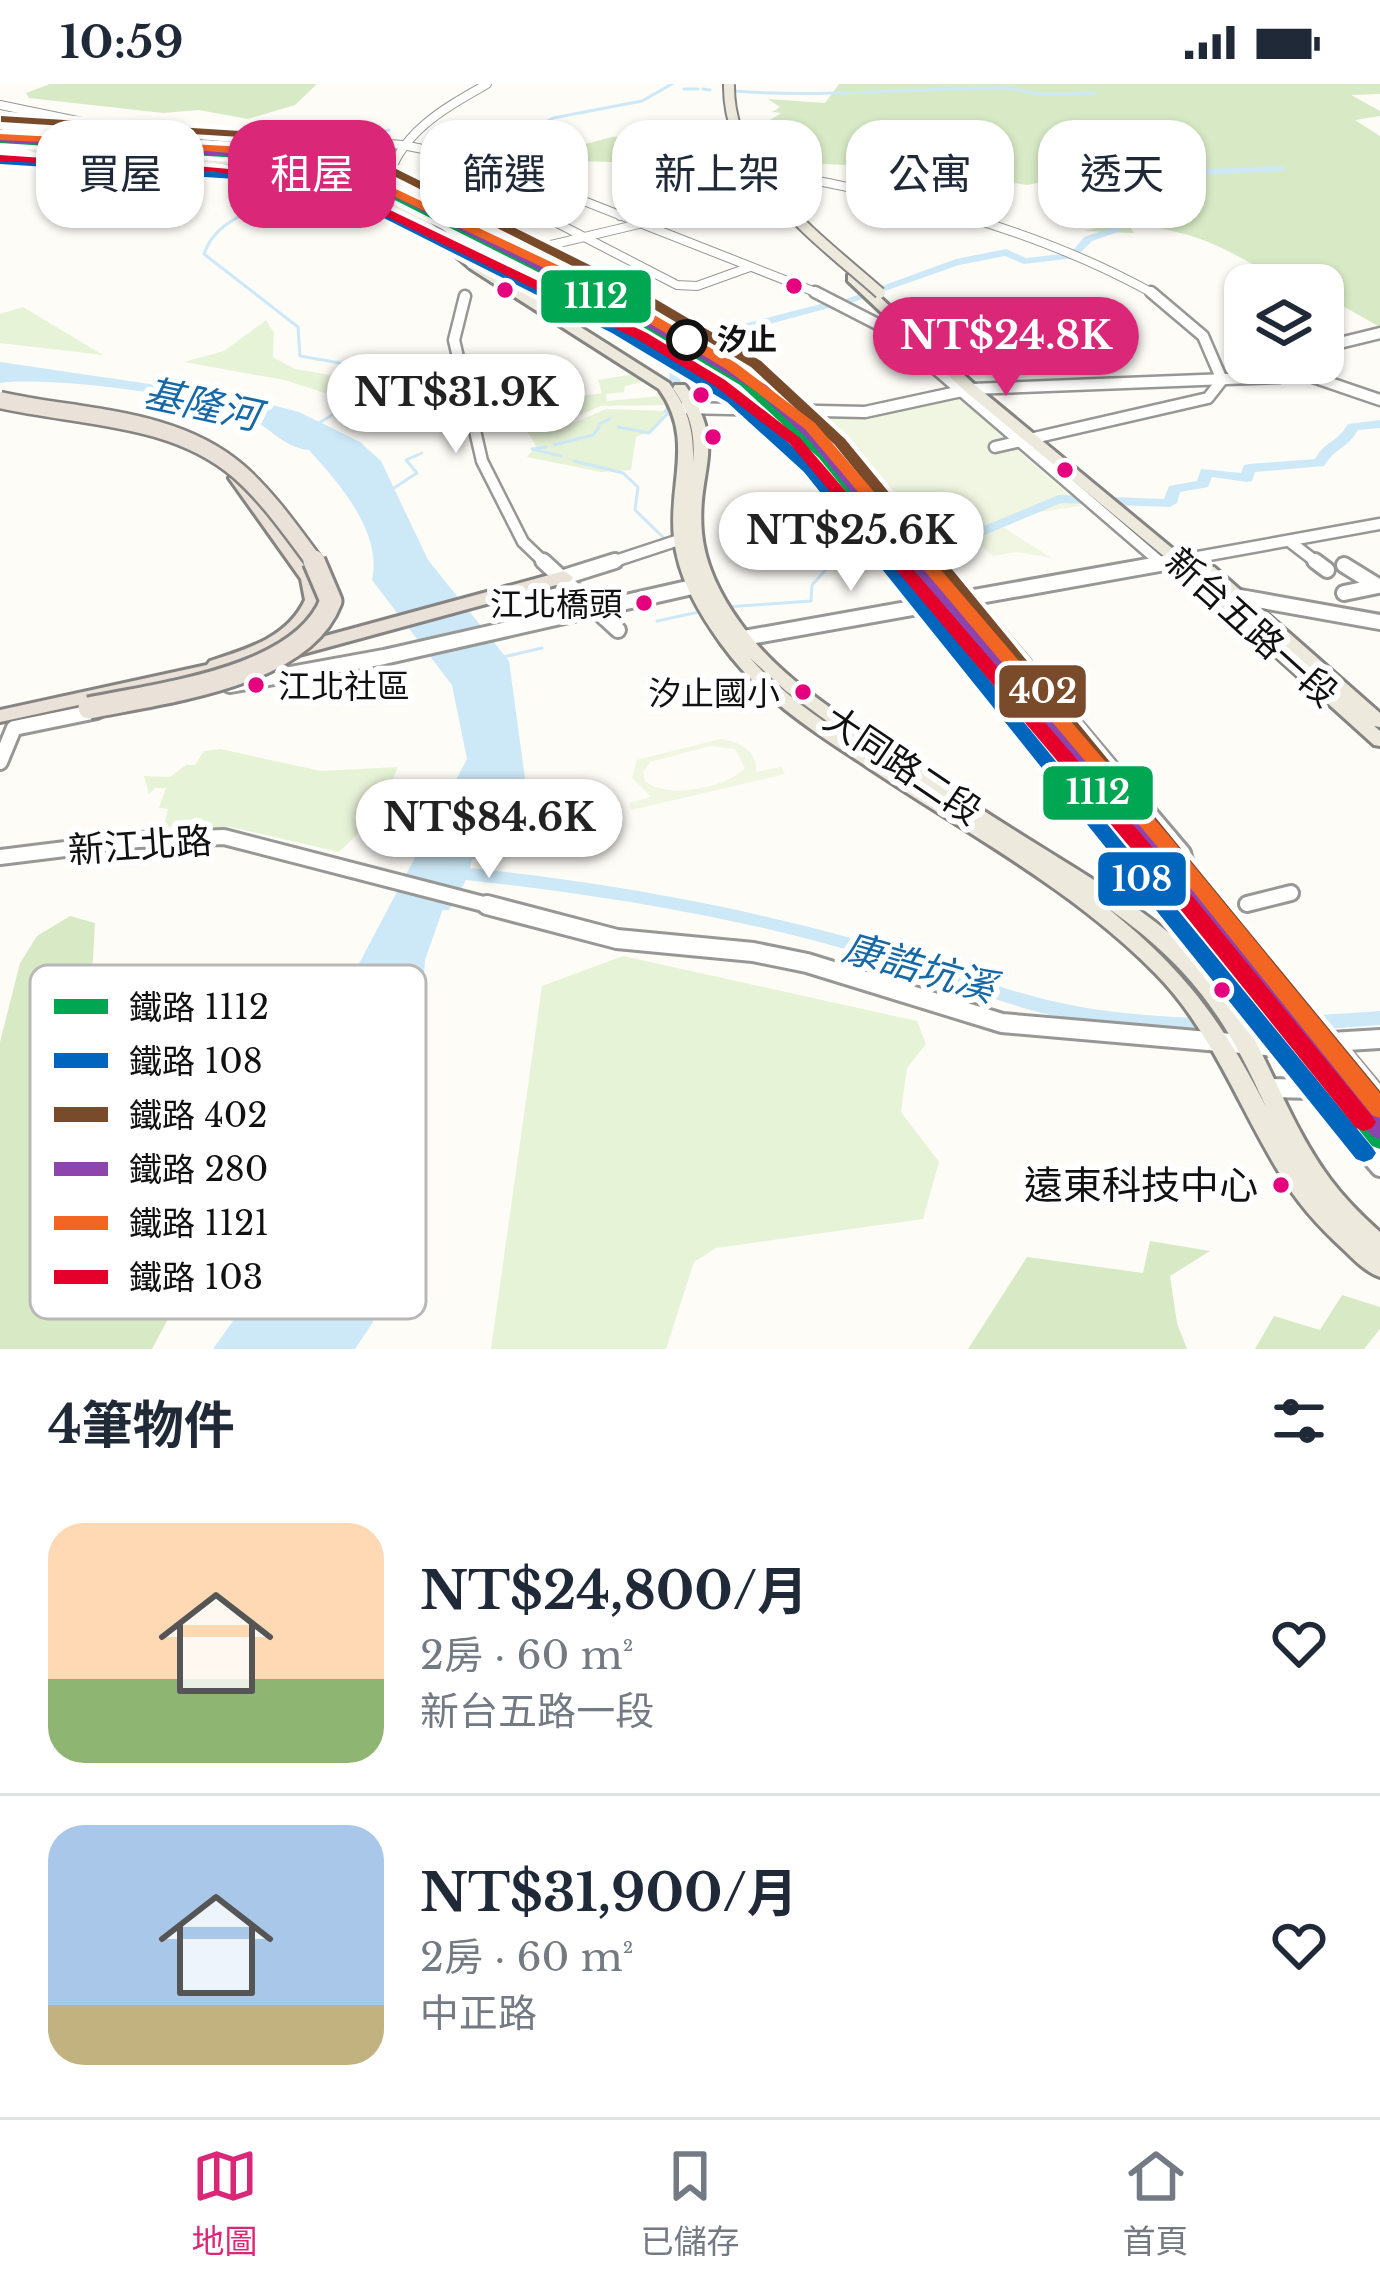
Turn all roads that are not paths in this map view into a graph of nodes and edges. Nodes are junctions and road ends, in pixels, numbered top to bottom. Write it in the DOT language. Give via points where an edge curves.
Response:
graph roads {
  1 [pos="487,84"];
  2 [pos="726,84"];
  3 [pos="0,105"];
  4 [pos="431,120"];
  5 [pos="412,124"];
  6 [pos="420,124"];
  7 [pos="420,129"];
  8 [pos="0,134"];
  9 [pos="403,146"];
  10 [pos="0,148"];
  11 [pos="420,149"];
  12 [pos="36,150"];
  13 [pos="396,152"];
  14 [pos="36,154"];
  15 [pos="822,180"];
  16 [pos="396,201"];
  17 [pos="503,228"];
  18 [pos="566,228"];
  19 [pos="629,228"];
  20 [pos="649,228"];
  21 [pos="592,242"];
  22 [pos="532,247"];
  23 [pos="476,262"];
  24 [pos="750,268"];
  25 [pos="466,296"];
  26 [pos="1380,333"];
  27 [pos="1344,342"];
  28 [pos="1222,380"];
  29 [pos="1343,384"];
  30 [pos="990,389"];
  31 [pos="966,390"];
  32 [pos="677,394"];
  33 [pos="1380,400"];
  34 [pos="0,403"];
  35 [pos="810,411"];
  36 [pos="1033,439"];
  37 [pos="995,447"];
  38 [pos="1380,524"];
  39 [pos="678,540"];
  40 [pos="1289,541"];
  41 [pos="1177,559"];
  42 [pos="1344,565"];
  43 [pos="564,577"];
  44 [pos="700,590"];
  45 [pos="968,597"];
  46 [pos="1240,597"];
  47 [pos="598,608"];
  48 [pos="1380,622"];
  49 [pos="617,630"];
  50 [pos="731,633"];
  51 [pos="176,679"];
  52 [pos="82,705"];
  53 [pos="0,721"];
  54 [pos="1380,722"];
  55 [pos="1380,741"];
  56 [pos="0,762"];
  57 [pos="0,857"];
  58 [pos="1186,864"];
  59 [pos="1291,893"];
  60 [pos="1247,904"];
  61 [pos="1380,1039"];
  62 [pos="1238,1044"];
  63 [pos="1334,1045"];
  64 [pos="1267,1088"];
  65 [pos="1380,1100"];
  66 [pos="1380,1167"];
  67 [pos="1380,1247"];
  68 [pos="1380,1267"];
  1 -- 4 [label="street"];
  2 -- 30 [label="main road, bridge" via="729,124 798,217"];
  2 -- 31 [label="main road, bridge" via="721,121 752,176"];
  3 -- 9 [label="street" via="82,122"];
  5 -- 6 [label="street"];
  7 -- 9 [label="street"];
  8 -- 12 [label="main road"];
  9 -- 11 [label="street"];
  9 -- 13 [label="street"];
  10 -- 14 [label="street"];
  15 -- 28 [label="street" via="985,222 1130,279 1185,312 1220,360"];
  16 -- 23 [label="main road"];
  17 -- 22 [label="street"];
  18 -- 21 [label="street"];
  19 -- 21 [label="street"];
  20 -- 24 [label="street"];
  21 -- 22 [label="street"];
  21 -- 24 [label="street" via="677,285"];
  22 -- 23 [label="street"];
  22 -- 35 [label="street" via="710,340"];
  23 -- 32 [label="main road"];
  24 -- 31 [label="street" via="846,304"];
  25 -- 43 [label="street" via="454,340 482,460 518,535"];
  26 -- 27 [label="street"];
  28 -- 30 [label="street"];
  28 -- 36 [label="street" via="1208,398"];
  29 -- 33 [label="street"];
  30 -- 31 [label="street"];
  30 -- 36 [label="main road"];
  31 -- 35 [label="street" via="865,412"];
  31 -- 36 [label="main road"];
  32 -- 35 [label="street"];
  32 -- 39 [label="main road, 大同路二段" via="702,432"];
  34 -- 51 [label="highway, bridge" via="164,437 208,456 238,478 310,578 315,600 289,634"];
  34 -- 52 [label="highway, bridge" via="160,430 214,452 259,488 331,596 316,631 279,655 224,677"];
  35 -- 45 [label="street"];
  36 -- 37 [label="street"];
  36 -- 41 [label="main road, 新台五路一段"];
  38 -- 40 [label="street"];
  39 -- 43 [label="street"];
  39 -- 44 [label="main road, 大同路二段"];
  40 -- 41 [label="street"];
  40 -- 42 [label="street" via="1342,592 1378,586"];
  41 -- 45 [label="street"];
  41 -- 46 [label="main road, 新台五路一段"];
  41 -- 55 [label="main road, 新台五路一段"];
  43 -- 47 [label="street"];
  43 -- 51 [label="highway"];
  44 -- 47 [label="street"];
  44 -- 50 [label="main road, 大同路二段"];
  45 -- 50 [label="street"];
  45 -- 58 [label="street"];
  46 -- 48 [label="street"];
  46 -- 54 [label="main road, 新台五路一段"];
  47 -- 49 [label="street"];
  47 -- 56 [label="street" via="14,728"];
  50 -- 62 [label="main road, 大同路二段" via="766,685 1101,911 1206,999"];
  51 -- 52 [label="highway"];
  52 -- 53 [label="highway"];
  57 -- 62 [label="street, 新江北路" via="224,837 617,940 807,963 1001,1023"];
  59 -- 60 [label="street"];
  61 -- 63 [label="street"];
  62 -- 63 [label="street"];
  62 -- 64 [label="main road"];
  62 -- 68 [label="main road" via="1288,1168 1340,1233"];
  63 -- 65 [label="street"];
  64 -- 66 [label="street" via="1313,1089"];
  64 -- 67 [label="main road" via="1302,1163"];
}
